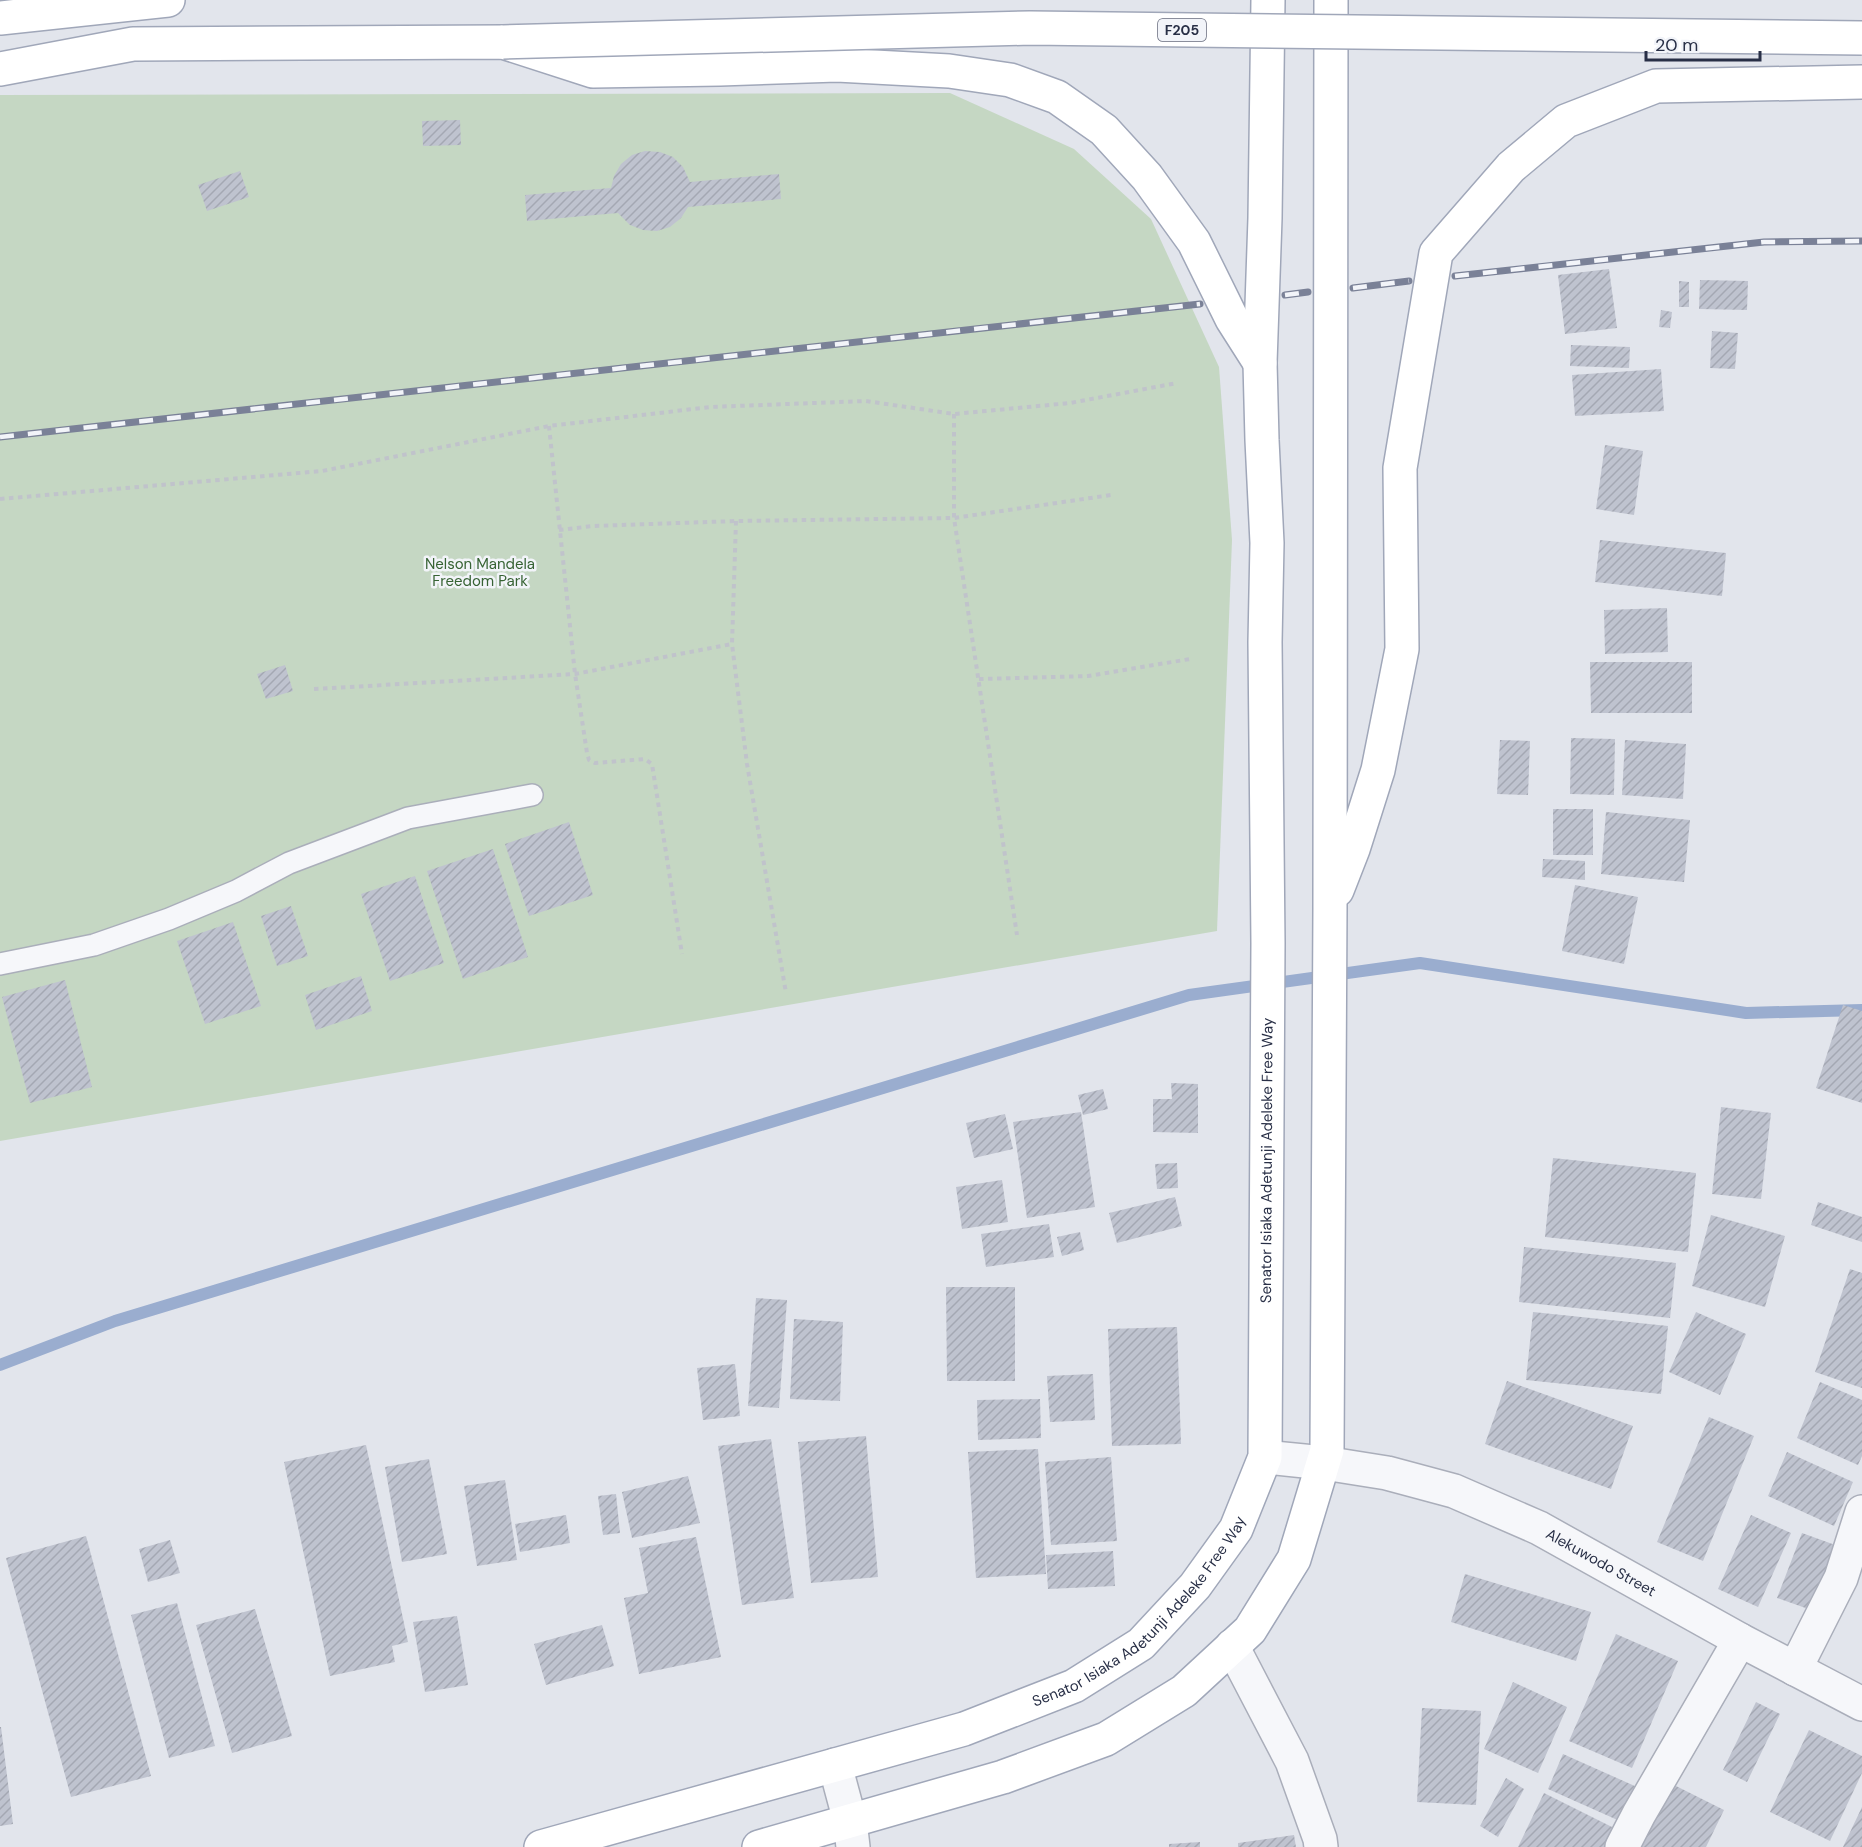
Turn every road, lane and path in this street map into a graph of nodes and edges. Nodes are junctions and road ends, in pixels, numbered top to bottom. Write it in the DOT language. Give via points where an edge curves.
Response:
graph roads {
  1 [pos="168,0"];
  2 [pos="1268,0"];
  3 [pos="1331,0"];
  4 [pos="0,18"];
  5 [pos="1862,38"];
  6 [pos="503,42"];
  7 [pos="0,69"];
  8 [pos="1862,82"];
  9 [pos="1260,363"];
  10 [pos="1177,383"];
  11 [pos="954,414"];
  12 [pos="549,426"];
  13 [pos="1111,495"];
  14 [pos="0,500"];
  15 [pos="954,518"];
  16 [pos="736,521"];
  17 [pos="559,530"];
  18 [pos="732,644"];
  19 [pos="1190,659"];
  20 [pos="575,674"];
  21 [pos="980,679"];
  22 [pos="314,688"];
  23 [pos="532,795"];
  24 [pos="1329,920"];
  25 [pos="1017,935"];
  26 [pos="682,954"];
  27 [pos="0,964"];
  28 [pos="786,993"];
  29 [pos="1264,1457"];
  30 [pos="1324,1462"];
  31 [pos="1862,1512"];
  32 [pos="1740,1640"];
  33 [pos="1232,1646"];
  34 [pos="1795,1669"];
  35 [pos="1862,1704"];
  36 [pos="835,1765"];
  37 [pos="852,1834"];
  38 [pos="541,1847"];
  39 [pos="759,1847"];
  40 [pos="1321,1847"];
  41 [pos="1622,1847"];
  1 -- 4 [label="main road"];
  2 -- 9 [label="main road, Senator Isiaka Adetunji Adeleke Free Way"];
  3 -- 24 [label="main road"];
  5 -- 6 [label="main road, F205, bridge" via="1030,28"];
  6 -- 7 [label="main road" via="134,44"];
  6 -- 9 [label="main road" via="593,71 837,65 949,71 1010,80 1058,97 1104,130 1147,177 1194,242 1232,319"];
  8 -- 24 [label="main road" via="1656,86 1566,121 1511,167 1436,252 1400,468 1402,649 1378,770"];
  9 -- 29 [label="main road, Senator Isiaka Adetunji Adeleke Free Way" via="1267,543"];
  10 -- 11 [label="path" via="1070,403"];
  11 -- 12 [label="path" via="866,401 710,407"];
  11 -- 15 [label="path"];
  12 -- 14 [label="path" via="322,471"];
  12 -- 17 [label="path"];
  13 -- 15 [label="path"];
  15 -- 16 [label="path"];
  15 -- 21 [label="path"];
  16 -- 17 [label="path"];
  16 -- 18 [label="path"];
  17 -- 20 [label="path"];
  18 -- 20 [label="path"];
  18 -- 28 [label="path" via="747,764"];
  19 -- 21 [label="path" via="1088,675"];
  20 -- 22 [label="path"];
  20 -- 26 [label="path" via="590,760 595,763 645,759 652,764"];
  21 -- 25 [label="path"];
  23 -- 27 [label="lane" via="408,818 289,863 170,919 94,945"];
  24 -- 30 [label="main road"];
  29 -- 30 [label="street, Alekuwodo Street"];
  29 -- 36 [label="main road, Senator Isiaka Adetunji Adeleke Free Way" via="1236,1529 1195,1586 1141,1644 1074,1686 964,1730"];
  30 -- 32 [label="street, Alekuwodo Street" via="1454,1491 1539,1528"];
  30 -- 33 [label="main road" via="1294,1560 1250,1630"];
  31 -- 34 [label="street" via="1841,1578"];
  32 -- 34 [label="street, Alekuwodo Street"];
  32 -- 41 [label="street"];
  33 -- 37 [label="main road" via="1184,1691 1106,1738"];
  33 -- 40 [label="street" via="1292,1761"];
  34 -- 35 [label="street, Alekuwodo Street"];
  36 -- 37 [label="street"];
  36 -- 38 [label="main road, Senator Isiaka Adetunji Adeleke Free Way"];
  37 -- 39 [label="main road"];
}
